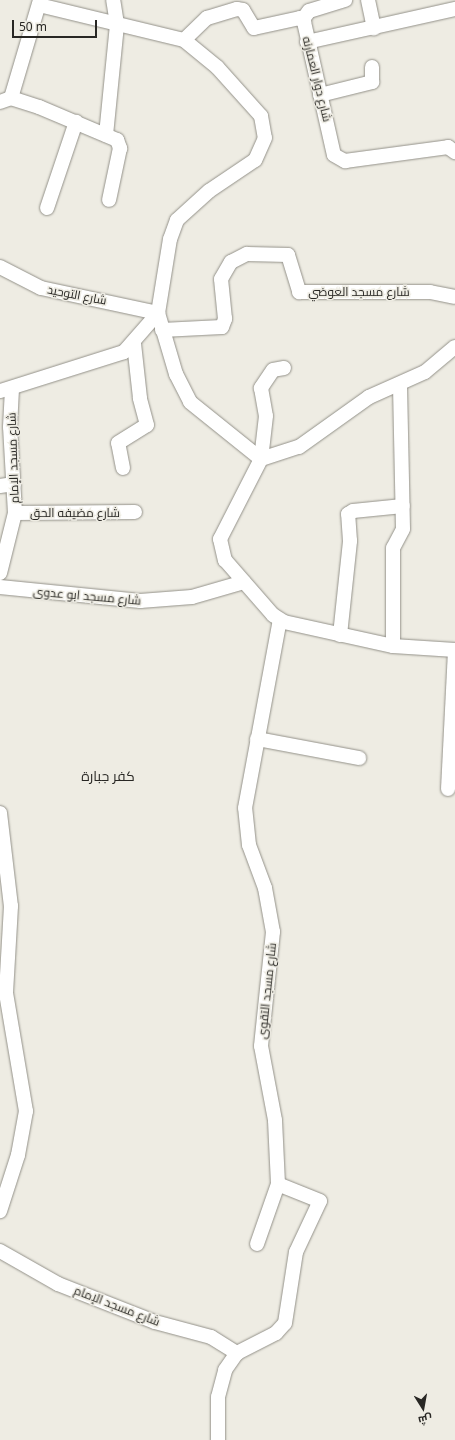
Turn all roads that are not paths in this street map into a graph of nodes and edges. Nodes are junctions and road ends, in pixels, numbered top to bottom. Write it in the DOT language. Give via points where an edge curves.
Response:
graph roads {
  1 [pos="113,0"];
  2 [pos="345,0"];
  3 [pos="368,0"];
  4 [pos="39,3"];
  5 [pos="455,8"];
  6 [pos="303,19"];
  7 [pos="117,24"];
  8 [pos="374,28"];
  9 [pos="184,40"];
  10 [pos="307,42"];
  11 [pos="372,67"];
  12 [pos="320,95"];
  13 [pos="5,100"];
  14 [pos="76,122"];
  15 [pos="106,135"];
  16 [pos="455,152"];
  17 [pos="109,200"];
  18 [pos="47,208"];
  19 [pos="0,267"];
  20 [pos="455,297"];
  21 [pos="158,313"];
  22 [pos="162,330"];
  23 [pos="134,344"];
  24 [pos="455,347"];
  25 [pos="284,368"];
  26 [pos="400,384"];
  27 [pos="6,390"];
  28 [pos="261,459"];
  29 [pos="123,468"];
  30 [pos="7,485"];
  31 [pos="403,506"];
  32 [pos="135,512"];
  33 [pos="15,513"];
  34 [pos="0,573"];
  35 [pos="244,582"];
  36 [pos="0,587"];
  37 [pos="280,620"];
  38 [pos="340,635"];
  39 [pos="393,646"];
  40 [pos="455,651"];
  41 [pos="257,739"];
  42 [pos="359,758"];
  43 [pos="448,789"];
  44 [pos="0,813"];
  45 [pos="278,1184"];
  46 [pos="0,1211"];
  47 [pos="257,1244"];
  48 [pos="0,1251"];
  49 [pos="237,1353"];
  50 [pos="218,1440"];
  1 -- 7 [label="street"];
  2 -- 6 [label="street" via="309,11"];
  3 -- 8 [label="street"];
  4 -- 7 [label="street"];
  4 -- 13 [label="street"];
  5 -- 8 [label="street"];
  6 -- 9 [label="street, شارع دوار العمارنه" via="254,28 243,10 237,9 207,18"];
  6 -- 10 [label="street, شارع دوار العمارنه"];
  7 -- 9 [label="street"];
  7 -- 15 [label="street"];
  8 -- 10 [label="street"];
  9 -- 21 [label="street" via="239,88 261,116 265,138 255,160 209,191 177,220 170,239"];
  10 -- 12 [label="street, شارع دوار العمارنه"];
  11 -- 12 [label="street" via="372,82"];
  12 -- 16 [label="street, شارع دوار العمارنه" via="334,155 339,159 448,147"];
  13 -- 14 [label="street"];
  14 -- 15 [label="street"];
  14 -- 18 [label="street"];
  15 -- 17 [label="street" via="117,140 120,148"];
  19 -- 21 [label="street, شارع التوحيد" via="41,288"];
  20 -- 22 [label="street, شارع مسجد العوضي" via="430,292 299,292 288,255 247,254 231,262 221,279 225,319 222,327"];
  21 -- 22 [label="street"];
  21 -- 23 [label="street"];
  22 -- 28 [label="street" via="176,374 190,402"];
  23 -- 27 [label="street" via="114,356"];
  23 -- 29 [label="street" via="140,398 147,425 118,444"];
  24 -- 26 [label="street" via="425,372"];
  25 -- 28 [label="street" via="273,370 261,388 266,416"];
  26 -- 28 [label="street" via="369,397 299,447"];
  26 -- 31 [label="street"];
  27 -- 30 [label="street, شارع مسجد الإمام" via="10,427"];
  28 -- 35 [label="street" via="220,539 221,554"];
  30 -- 33 [label="street, شارع مسجد الإمام"];
  31 -- 38 [label="street" via="353,511 348,514 350,541"];
  31 -- 39 [label="street" via="403,534 393,548"];
  32 -- 33 [label="street, شارع مضيفه الحق"];
  33 -- 34 [label="street, شارع مسجد الإمام"];
  35 -- 36 [label="street, شارع مسجد ابو عدوى" via="192,597 140,601"];
  35 -- 37 [label="street"];
  37 -- 38 [label="street"];
  37 -- 41 [label="street, شارع مسجد التقوى"];
  38 -- 39 [label="street"];
  39 -- 40 [label="street"];
  40 -- 43 [label="street"];
  41 -- 42 [label="street"];
  41 -- 45 [label="street, شارع مسجد التقوى" via="245,820 249,845 265,888 273,932 261,1046 275,1120"];
  44 -- 46 [label="street" via="11,906 6,993 26,1111 18,1155"];
  45 -- 47 [label="street, شارع مسجد التقوى"];
  45 -- 49 [label="street" via="320,1201 292,1264 285,1323 276,1333"];
  48 -- 49 [label="street, شارع مسجد الإمام" via="58,1284 155,1322 211,1337"];
  49 -- 50 [label="street" via="221,1381"];
}
